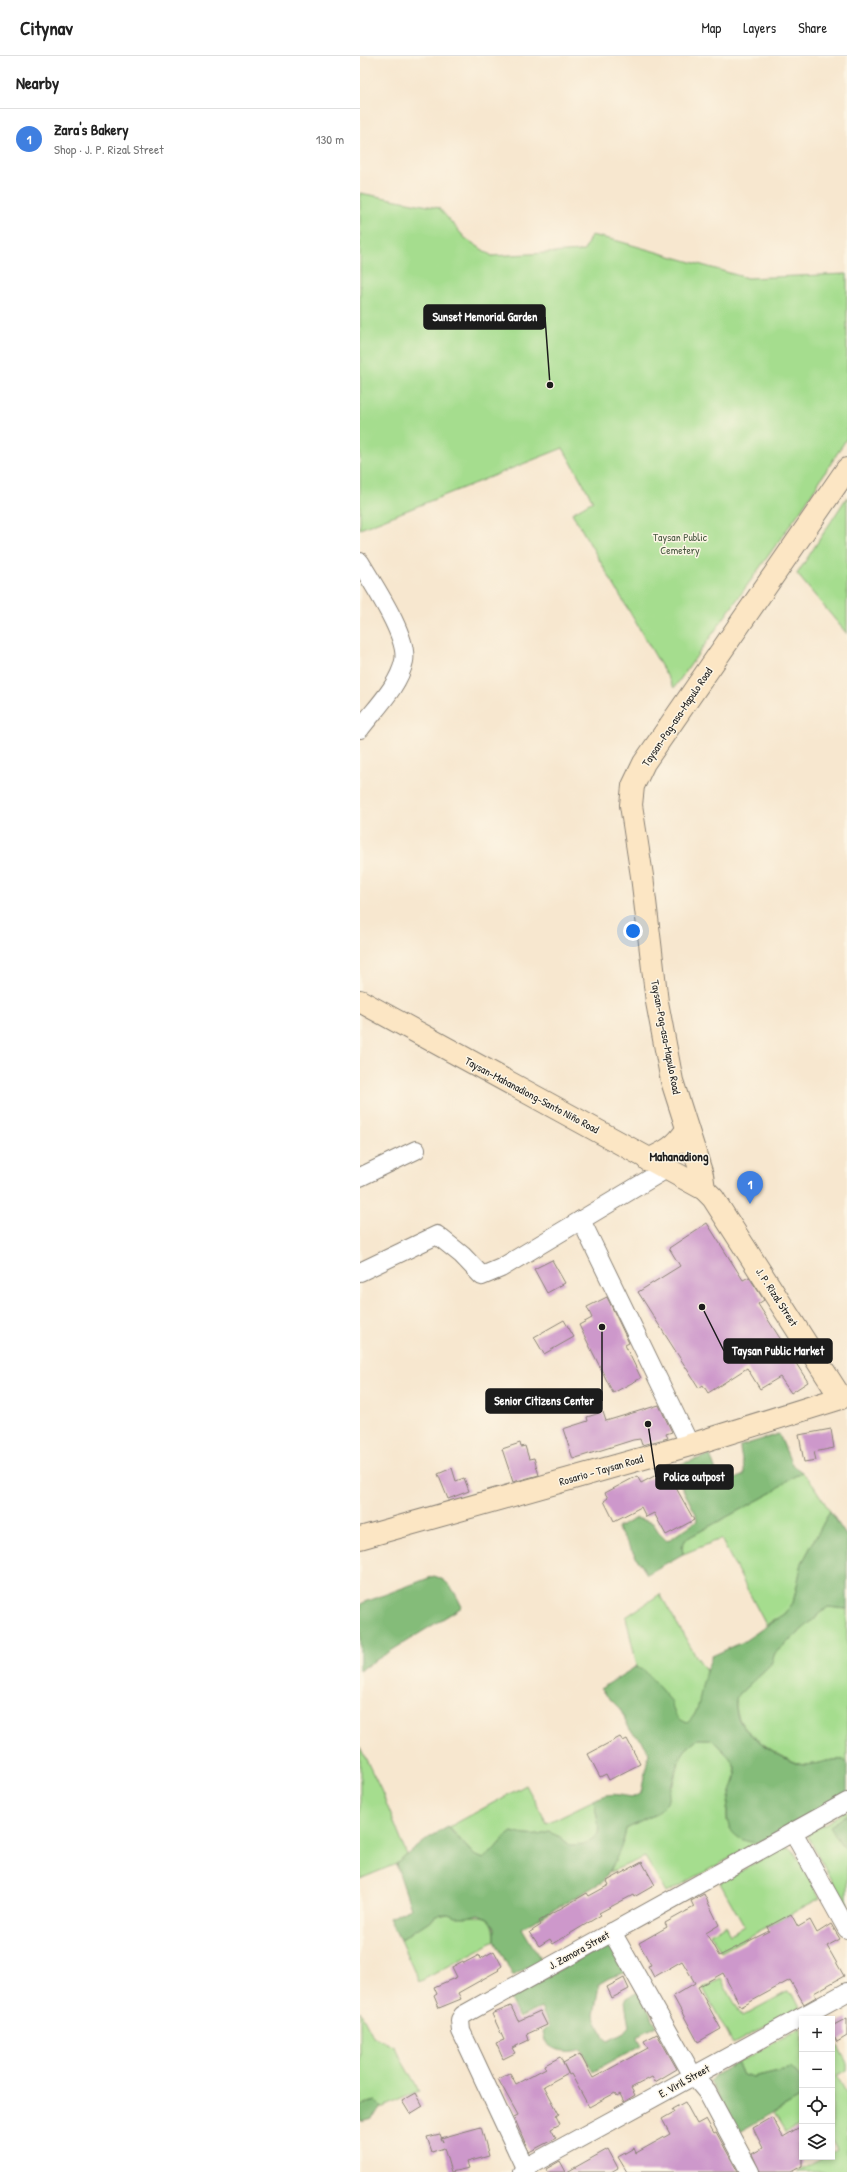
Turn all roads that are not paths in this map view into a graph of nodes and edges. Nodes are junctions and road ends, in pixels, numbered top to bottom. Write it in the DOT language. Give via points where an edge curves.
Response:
graph roads {
  1 [pos="847,469"];
  2 [pos="360,562"];
  3 [pos="360,729"];
  4 [pos="360,1001"];
  5 [pos="687,1129"];
  6 [pos="416,1150"];
  7 [pos="648,1160"];
  8 [pos="668,1168"];
  9 [pos="360,1177"];
  10 [pos="704,1189"];
  11 [pos="581,1220"];
  12 [pos="360,1272"];
  13 [pos="844,1402"];
  14 [pos="690,1445"];
  15 [pos="360,1538"];
  16 [pos="847,1802"];
  17 [pos="793,1832"];
  18 [pos="847,1929"];
  19 [pos="612,1932"];
  20 [pos="847,1992"];
  21 [pos="693,2076"];
  22 [pos="525,2171"];
  23 [pos="750,2172"];
  1 -- 5 [label="main road, Taysan-Pag-asa-Mapulo Road" via="644,763 634,786 631,804 657,1002 672,1081"];
  2 -- 3 [label="street" via="397,627 405,659 393,685"];
  4 -- 7 [label="main road, Taysan-Mahanadiong-Santo Niño Road"];
  5 -- 7 [label="main road" via="672,1148"];
  5 -- 10 [label="main road, Taysan-Pag-asa-Mapulo Road"];
  6 -- 9 [label="street"];
  7 -- 8 [label="main road, Taysan-Mahanadiong-Santo Niño Road"];
  8 -- 10 [label="main road, Taysan-Mahanadiong-Santo Niño Road"];
  8 -- 11 [label="street"];
  10 -- 13 [label="main road, J. P. Rizal Street" via="713,1198"];
  11 -- 12 [label="street" via="501,1268 482,1276 438,1235"];
  11 -- 14 [label="street"];
  13 -- 14 [label="main road, Rosario - Taysan Road"];
  14 -- 15 [label="main road, Rosario - Taysan Road"];
  16 -- 17 [label="street, J. Zamora Street"];
  17 -- 18 [label="street"];
  17 -- 19 [label="street, J. Zamora Street"];
  19 -- 21 [label="street"];
  19 -- 22 [label="street, J. Zamora Street" via="468,2010 460,2020 461,2031"];
  20 -- 21 [label="street, E. Viril Street"];
  21 -- 22 [label="street, E. Viril Street"];
  21 -- 23 [label="street" via="707,2092"];
}
